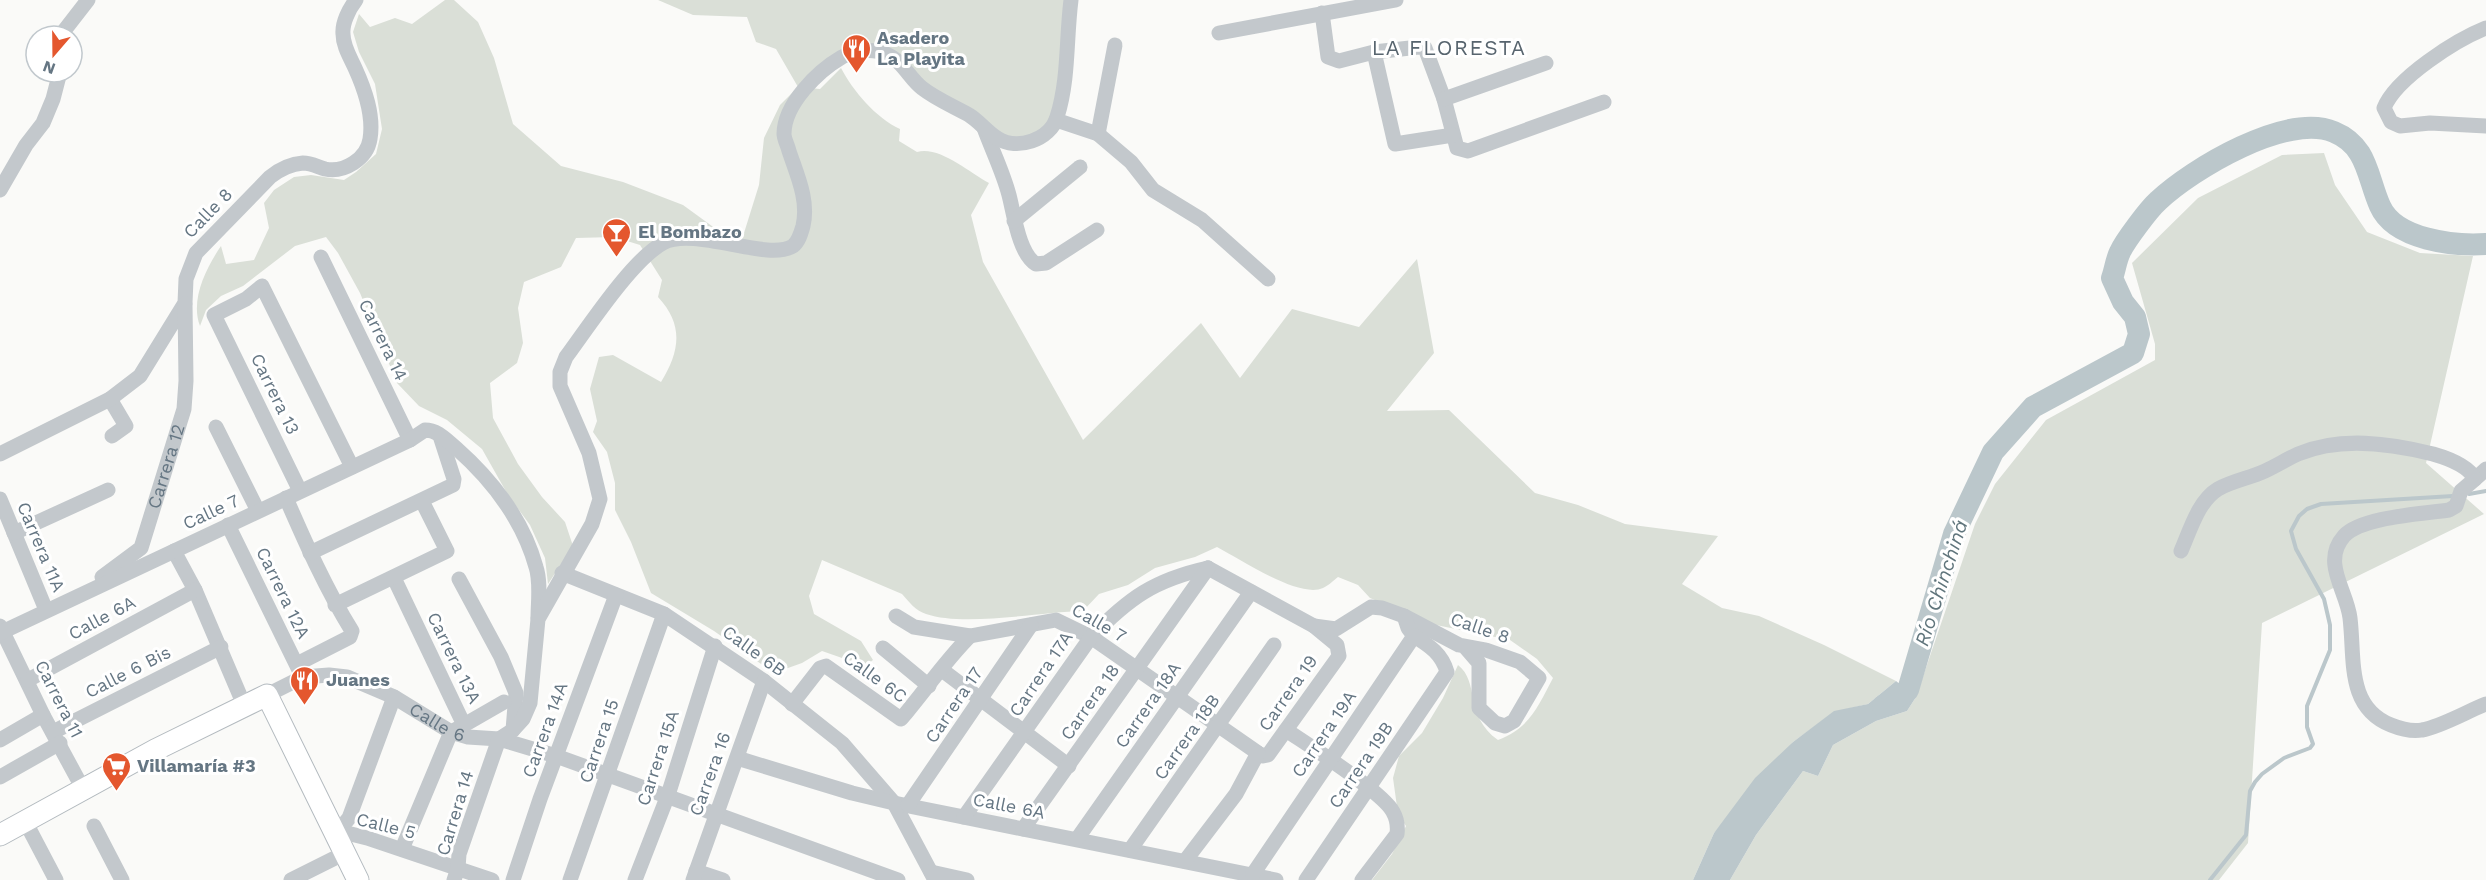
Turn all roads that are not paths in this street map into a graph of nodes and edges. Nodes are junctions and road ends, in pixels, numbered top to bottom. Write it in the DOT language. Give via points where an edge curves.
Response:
graph roads {
  1 [pos="88,0"];
  2 [pos="356,0"];
  3 [pos="1071,0"];
  4 [pos="1396,0"];
  5 [pos="1322,12"];
  6 [pos="69,24"];
  7 [pos="2486,28"];
  8 [pos="1219,33"];
  9 [pos="1115,45"];
  10 [pos="1374,52"];
  11 [pos="1546,63"];
  12 [pos="57,84"];
  13 [pos="1444,99"];
  14 [pos="1604,102"];
  15 [pos="1056,120"];
  16 [pos="2486,126"];
  17 [pos="983,127"];
  18 [pos="1098,134"];
  19 [pos="1453,135"];
  20 [pos="1080,167"];
  21 [pos="0,190"];
  22 [pos="1014,221"];
  23 [pos="1097,230"];
  24 [pos="321,257"];
  25 [pos="1268,279"];
  26 [pos="184,303"];
  27 [pos="110,399"];
  28 [pos="216,427"];
  29 [pos="439,433"];
  30 [pos="112,436"];
  31 [pos="410,440"];
  32 [pos="0,454"];
  33 [pos="352,467"];
  34 [pos="2480,474"];
  35 [pos="108,490"];
  36 [pos="293,495"];
  37 [pos="0,499"];
  38 [pos="422,501"];
  39 [pos="258,511"];
  40 [pos="228,525"];
  41 [pos="14,533"];
  42 [pos="174,551"];
  43 [pos="2181,551"];
  44 [pos="310,553"];
  45 [pos="1208,568"];
  46 [pos="562,573"];
  47 [pos="394,578"];
  48 [pos="459,579"];
  49 [pos="195,590"];
  50 [pos="1251,592"];
  51 [pos="616,595"];
  52 [pos="76,597"];
  53 [pos="336,605"];
  54 [pos="1371,607"];
  55 [pos="46,610"];
  56 [pos="664,614"];
  57 [pos="896,616"];
  58 [pos="1404,616"];
  59 [pos="538,619"];
  60 [pos="1031,625"];
  61 [pos="1314,626"];
  62 [pos="1,630"];
  63 [pos="352,631"];
  64 [pos="970,636"];
  65 [pos="1414,636"];
  66 [pos="1091,637"];
  67 [pos="1274,645"];
  68 [pos="714,646"];
  69 [pos="221,647"];
  70 [pos="883,648"];
  71 [pos="1466,648"];
  72 [pos="1137,669"];
  73 [pos="942,670"];
  74 [pos="300,671"];
  75 [pos="28,680"];
  76 [pos="764,681"];
  77 [pos="929,686"];
  78 [pos="267,695"];
  79 [pos="394,697"];
  80 [pos="1178,698"];
  81 [pos="982,700"];
  82 [pos="504,702"];
  83 [pos="792,704"];
  84 [pos="2486,704"];
  85 [pos="244,705"];
  86 [pos="43,715"];
  87 [pos="1218,726"];
  88 [pos="457,728"];
  89 [pos="513,730"];
  90 [pos="1286,730"];
  91 [pos="1024,733"];
  92 [pos="57,738"];
  93 [pos="499,739"];
  94 [pos="0,740"];
  95 [pos="1258,753"];
  96 [pos="556,756"];
  97 [pos="737,758"];
  98 [pos="1330,760"];
  99 [pos="1069,766"];
  100 [pos="609,774"];
  101 [pos="0,777"];
  102 [pos="83,789"];
  103 [pos="1370,790"];
  104 [pos="668,795"];
  105 [pos="901,804"];
  106 [pos="717,813"];
  107 [pos="964,817"];
  108 [pos="25,821"];
  109 [pos="94,826"];
  110 [pos="1023,828"];
  111 [pos="0,835"];
  112 [pos="1077,839"];
  113 [pos="338,840"];
  114 [pos="402,849"];
  115 [pos="1130,850"];
  116 [pos="1185,861"];
  117 [pos="456,874"];
  118 [pos="1253,874"];
  119 [pos="695,875"];
  120 [pos="933,876"];
  121 [pos="56,880"];
  122 [pos="122,880"];
  123 [pos="291,880"];
  124 [pos="358,880"];
  125 [pos="492,880"];
  126 [pos="513,880"];
  127 [pos="570,880"];
  128 [pos="635,880"];
  129 [pos="723,880"];
  130 [pos="898,880"];
  131 [pos="967,880"];
  132 [pos="1276,880"];
  133 [pos="1306,880"];
  134 [pos="1362,880"];
  1 -- 6 [label="street"];
  2 -- 26 [label="street, Calle 8" via="342,32 370,113 370,141 362,156 350,166 328,170 304,163 283,167 270,177 196,253 186,279"];
  3 -- 15 [label="street" via="1066,70"];
  4 -- 5 [label="street"];
  5 -- 8 [label="street"];
  5 -- 10 [label="street" via="1328,57 1339,61"];
  7 -- 16 [label="street" via="2431,59 2393,93 2384,108 2391,122 2400,126"];
  9 -- 18 [label="street"];
  10 -- 13 [label="street" via="1425,48"];
  10 -- 19 [label="street" via="1395,144"];
  11 -- 13 [label="street"];
  12 -- 21 [label="street" via="43,123"];
  13 -- 19 [label="street"];
  14 -- 19 [label="street" via="1468,151 1457,148"];
  15 -- 17 [label="street" via="1039,139 1021,144 998,139"];
  15 -- 18 [label="street"];
  17 -- 22 [label="street"];
  17 -- 46 [label="street" via="920,87 903,65 886,54 862,50 843,57 801,91 790,109 784,134 806,214 800,236 792,246 749,248 699,238 664,242 641,260 566,357 560,372 560,386 589,453 600,499 592,524"];
  18 -- 25 [label="street" via="1131,162 1153,190 1202,220"];
  20 -- 22 [label="street"];
  22 -- 23 [label="street" via="1029,260 1036,264 1046,263"];
  24 -- 31 [label="street, Carrera 14"];
  26 -- 27 [label="street, Calle 8" via="140,376"];
  26 -- 52 [label="street, Carrera 12" via="184,409 141,548"];
  27 -- 30 [label="street" via="126,426"];
  27 -- 32 [label="street, Calle 8"];
  28 -- 39 [label="street"];
  29 -- 31 [label="street, Calle 7" via="425,430"];
  29 -- 38 [label="street" via="453,485"];
  29 -- 59 [label="street" via="496,490 528,543 537,569"];
  31 -- 33 [label="street, Calle 7"];
  33 -- 36 [label="street, Calle 7"];
  33 -- 36 [label="street, Carrera 13" via="262,286 214,315"];
  34 -- 43 [label="street" via="2409,448 2332,444 2299,454 2218,490 2205,501"];
  34 -- 84 [label="street" via="2461,491 2454,505 2355,528 2338,544 2334,558 2350,616 2352,654 2366,710 2403,730 2423,730"];
  35 -- 41 [label="street"];
  36 -- 39 [label="street, Calle 7"];
  36 -- 44 [label="street, Carrera 13"];
  37 -- 41 [label="street, Carrera 11A"];
  38 -- 44 [label="street"];
  38 -- 47 [label="street" via="447,551"];
  39 -- 40 [label="street, Calle 7"];
  40 -- 42 [label="street, Calle 7"];
  40 -- 74 [label="street, Carrera 12A"];
  41 -- 55 [label="street, Carrera 11A"];
  42 -- 49 [label="street"];
  42 -- 52 [label="street, Calle 7"];
  44 -- 53 [label="street, Carrera 13"];
  45 -- 50 [label="street"];
  45 -- 66 [label="street, Carrera 17A" via="1177,575 1143,591"];
  45 -- 72 [label="street, Carrera 18"];
  46 -- 51 [label="street, Calle 6B"];
  46 -- 59 [label="street"];
  47 -- 53 [label="street"];
  47 -- 88 [label="street, Carrera 13A"];
  48 -- 89 [label="street" via="516,693"];
  49 -- 69 [label="street"];
  49 -- 75 [label="street, Calle 6A"];
  50 -- 61 [label="street"];
  50 -- 80 [label="street, Carrera 18A"];
  51 -- 56 [label="street, Calle 6B"];
  51 -- 96 [label="street, Carrera 14A"];
  52 -- 55 [label="street, Calle 7"];
  53 -- 63 [label="street, Carrera 13"];
  54 -- 58 [label="street, Calle 8"];
  54 -- 61 [label="street, Carrera 19" via="1336,629"];
  55 -- 62 [label="street, Calle 7"];
  56 -- 68 [label="street, Calle 6B"];
  56 -- 100 [label="street, Carrera 15"];
  57 -- 64 [label="street, Calle 7" via="914,627"];
  58 -- 65 [label="street"];
  58 -- 71 [label="street, Calle 8"];
  59 -- 89 [label="street" via="530,703"];
  60 -- 64 [label="street, Calle 7"];
  60 -- 66 [label="street, Calle 7" via="1056,620"];
  60 -- 81 [label="street, Carrera 17"];
  61 -- 90 [label="street, Carrera 19" via="1336,645 1339,656"];
  62 -- 75 [label="street, Carrera 11"];
  63 -- 74 [label="street, Calle 6" via="350,637"];
  64 -- 73 [label="street"];
  65 -- 98 [label="street, Carrera 19A"];
  65 -- 103 [label="street, Carrera 19B" via="1433,648 1444,660 1447,672"];
  66 -- 72 [label="street, Calle 7"];
  66 -- 91 [label="street, Carrera 17A"];
  67 -- 87 [label="street, Carrera 18B"];
  68 -- 76 [label="street, Calle 6B"];
  68 -- 104 [label="street, Carrera 15A"];
  69 -- 85 [label="street"];
  69 -- 92 [label="street, Calle 6 Bis"];
  70 -- 77 [label="street"];
  71 -- 71 [label="street, Calle 8" via="1486,650 1520,662 1539,678 1514,721 1505,726 1495,723 1479,708 1479,663"];
  72 -- 80 [label="street, Calle 7"];
  72 -- 99 [label="street, Carrera 18"];
  73 -- 77 [label="street"];
  73 -- 81 [label="street"];
  74 -- 78 [label="street, Calle 6"];
  74 -- 79 [label="street, Calle 6" via="347,677"];
  75 -- 86 [label="street, Carrera 11"];
  76 -- 83 [label="street, Calle 6B"];
  76 -- 97 [label="street, Carrera 16"];
  77 -- 83 [label="street, Calle 6C" via="901,719 826,666"];
  78 -- 85 [label="main road, Calle 6"];
  78 -- 113 [label="main road"];
  79 -- 88 [label="street, Calle 6"];
  79 -- 113 [label="street"];
  80 -- 87 [label="street, Calle 7"];
  80 -- 112 [label="street, Carrera 18A"];
  81 -- 91 [label="street"];
  81 -- 105 [label="street, Carrera 17"];
  82 -- 88 [label="street, Calle 6"];
  83 -- 105 [label="street, Calle 6B" via="843,743"];
  85 -- 102 [label="main road, Calle 6"];
  86 -- 92 [label="street, Carrera 11"];
  86 -- 94 [label="street"];
  87 -- 95 [label="street, Calle 7"];
  87 -- 115 [label="street, Carrera 18B"];
  88 -- 93 [label="street, Calle 6" via="468,737"];
  88 -- 114 [label="street"];
  89 -- 93 [label="street"];
  90 -- 95 [label="street, Carrera 19" via="1268,754"];
  90 -- 98 [label="street"];
  91 -- 99 [label="street"];
  91 -- 107 [label="street, Carrera 17A"];
  92 -- 101 [label="street"];
  92 -- 102 [label="street, Carrera 11"];
  93 -- 96 [label="street, Calle 6"];
  93 -- 117 [label="street, Carrera 14" via="459,854"];
  95 -- 116 [label="street, Carrera 19" via="1236,795"];
  96 -- 100 [label="street, Calle 6"];
  96 -- 126 [label="street, Carrera 14A"];
  97 -- 105 [label="street, Calle 6A"];
  97 -- 106 [label="street, Carrera 16"];
  98 -- 103 [label="street"];
  98 -- 118 [label="street, Carrera 19A"];
  99 -- 110 [label="street, Carrera 18"];
  100 -- 104 [label="street, Calle 6"];
  100 -- 127 [label="street, Carrera 15"];
  102 -- 108 [label="main road, Calle 6"];
  103 -- 133 [label="street, Carrera 19B"];
  103 -- 134 [label="street" via="1392,810 1398,826 1397,834"];
  104 -- 106 [label="street, Calle 6"];
  104 -- 128 [label="street, Carrera 15A"];
  105 -- 107 [label="street, Calle 6A"];
  105 -- 120 [label="street"];
  106 -- 119 [label="street, Carrera 16"];
  106 -- 130 [label="street, Calle 6"];
  107 -- 110 [label="street, Calle 6A"];
  108 -- 111 [label="main road, Calle 6"];
  108 -- 121 [label="street"];
  109 -- 122 [label="street"];
  110 -- 112 [label="street, Calle 6A"];
  112 -- 115 [label="street, Calle 6A"];
  113 -- 114 [label="street, Calle 5" via="351,834"];
  113 -- 123 [label="street, Calle 5"];
  113 -- 124 [label="main road"];
  114 -- 117 [label="street, Calle 5"];
  115 -- 116 [label="street, Calle 6A"];
  116 -- 118 [label="street, Calle 6A"];
  117 -- 125 [label="street, Calle 5"];
  118 -- 132 [label="street, Calle 6A"];
  119 -- 129 [label="street"];
  120 -- 131 [label="street"];
}
